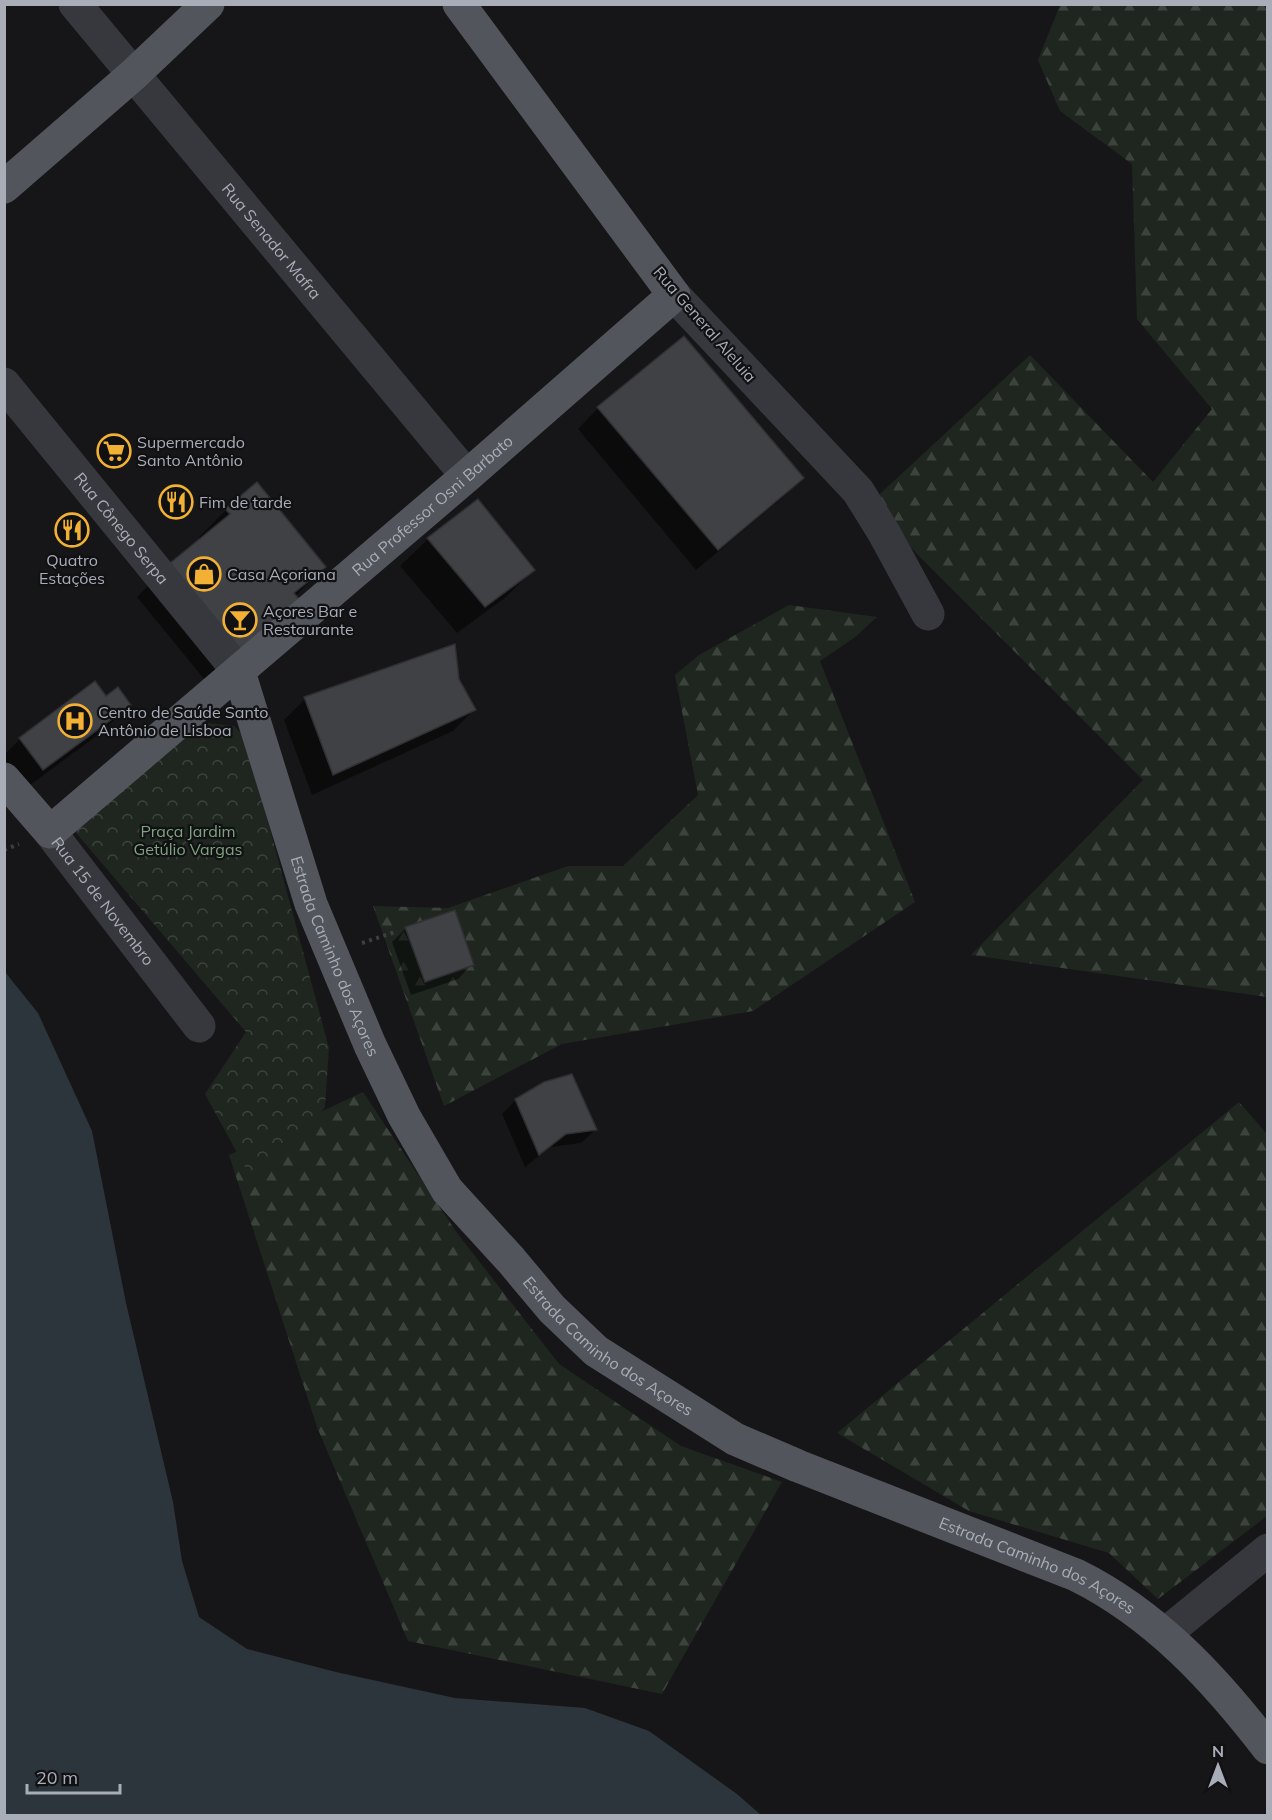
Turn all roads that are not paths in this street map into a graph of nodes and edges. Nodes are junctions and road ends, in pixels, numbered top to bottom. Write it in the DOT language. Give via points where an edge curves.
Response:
graph roads {
  1 [pos="75,4"];
  2 [pos="208,4"];
  3 [pos="459,4"];
  4 [pos="134,75"];
  5 [pos="4,187"];
  6 [pos="674,295"];
  7 [pos="4,384"];
  8 [pos="467,476"];
  9 [pos="927,614"];
  10 [pos="239,672"];
  11 [pos="4,778"];
  12 [pos="50,832"];
  13 [pos="199,1026"];
  14 [pos="1268,1550"];
  15 [pos="1165,1634"];
  16 [pos="1268,1748"];
  1 -- 4 [label="street, Rua Senador Mafra"];
  2 -- 4 [label="main road"];
  3 -- 6 [label="main road, Rua General Aleluia"];
  4 -- 5 [label="main road"];
  4 -- 8 [label="street, Rua Senador Mafra"];
  6 -- 8 [label="main road, Rua Professor Osni Barbato"];
  6 -- 9 [label="street, Rua General Aleluia" via="858,491"];
  7 -- 10 [label="street, Rua Cônego Serpa"];
  8 -- 10 [label="main road, Rua Professor Osni Barbato"];
  10 -- 12 [label="main road, Rua Professor Osni Barbato"];
  10 -- 15 [label="main road, Estrada Caminho dos Açores" via="311,904 404,1116 447,1190 552,1309 596,1351 735,1438 1076,1575 1127,1604"];
  11 -- 12 [label="main road, Rua 15 de Novembro"];
  12 -- 13 [label="street, Rua 15 de Novembro"];
  14 -- 15 [label="street"];
  15 -- 16 [label="main road, Estrada Caminho dos Açores" via="1236,1706"];
}
